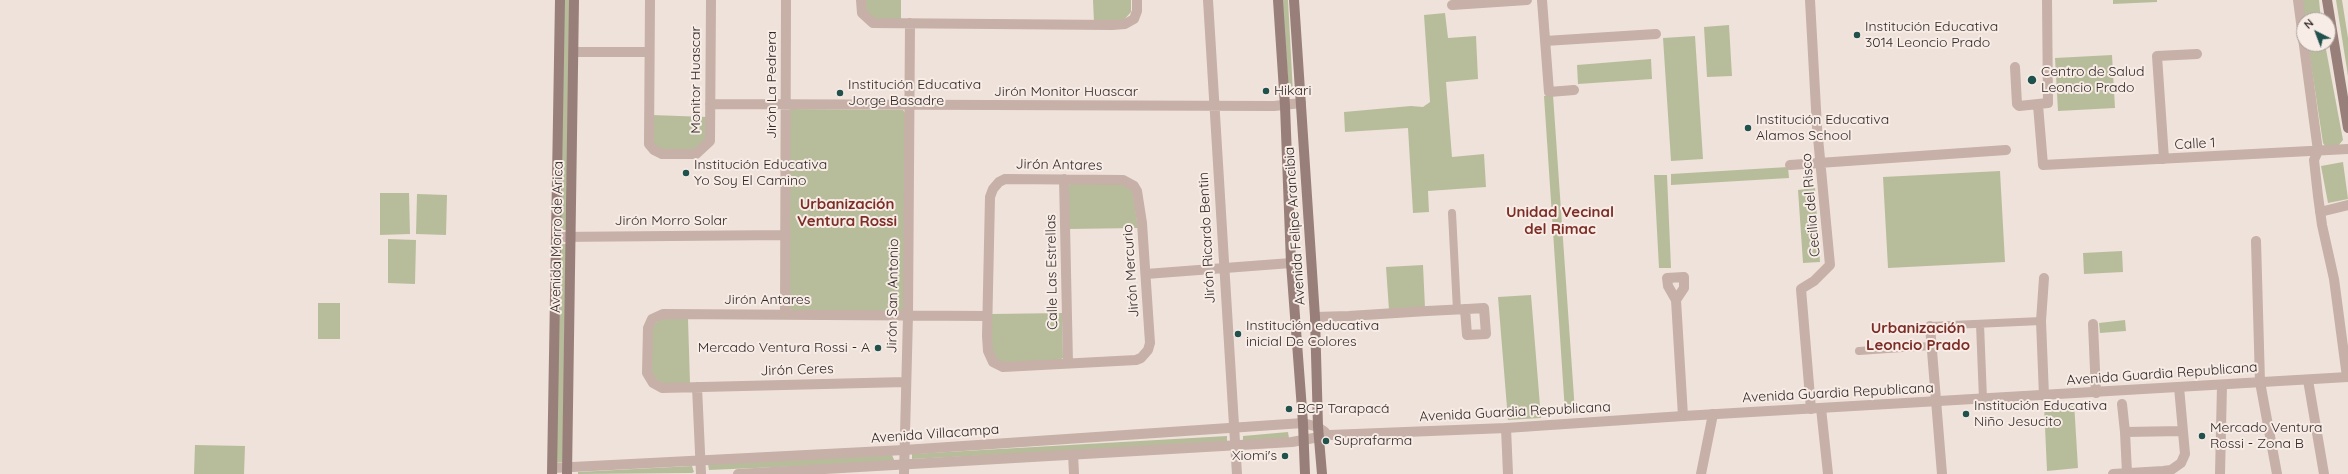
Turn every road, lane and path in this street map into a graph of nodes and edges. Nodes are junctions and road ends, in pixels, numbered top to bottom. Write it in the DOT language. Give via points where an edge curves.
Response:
graph roads {
  1 [pos="560,0"];
  2 [pos="574,0"];
  3 [pos="650,0"];
  4 [pos="711,0"];
  5 [pos="786,0"];
  6 [pos="861,0"];
  7 [pos="1137,0"];
  8 [pos="1208,0"];
  9 [pos="1278,0"];
  10 [pos="1294,0"];
  11 [pos="1526,0"];
  12 [pos="1542,0"];
  13 [pos="1810,0"];
  14 [pos="2047,0"];
  15 [pos="2298,0"];
  16 [pos="2327,0"];
  17 [pos="1452,5"];
  18 [pos="910,23"];
  19 [pos="1656,34"];
  20 [pos="1545,41"];
  21 [pos="574,52"];
  22 [pos="650,52"];
  23 [pos="2197,54"];
  24 [pos="2015,67"];
  25 [pos="1574,90"];
  26 [pos="1301,103"];
  27 [pos="710,104"];
  28 [pos="786,105"];
  29 [pos="2038,105"];
  30 [pos="910,106"];
  31 [pos="1214,106"];
  32 [pos="1285,106"];
  33 [pos="2348,128"];
  34 [pos="2348,149"];
  35 [pos="2006,150"];
  36 [pos="2318,151"];
  37 [pos="2164,159"];
  38 [pos="1821,164"];
  39 [pos="1790,165"];
  40 [pos="1064,179"];
  41 [pos="1134,186"];
  42 [pos="2348,205"];
  43 [pos="1452,212"];
  44 [pos="2320,212"];
  45 [pos="786,235"];
  46 [pos="572,236"];
  47 [pos="556,237"];
  48 [pos="2256,241"];
  49 [pos="1291,264"];
  50 [pos="1223,268"];
  51 [pos="1146,274"];
  52 [pos="2044,278"];
  53 [pos="1676,300"];
  54 [pos="1461,310"];
  55 [pos="785,314"];
  56 [pos="908,315"];
  57 [pos="987,316"];
  58 [pos="1315,317"];
  59 [pos="2041,321"];
  60 [pos="1980,324"];
  61 [pos="2093,324"];
  62 [pos="1930,326"];
  63 [pos="1931,346"];
  64 [pos="1859,351"];
  65 [pos="1145,354"];
  66 [pos="1068,363"];
  67 [pos="2347,377"];
  68 [pos="2308,380"];
  69 [pos="905,382"];
  70 [pos="2260,382"];
  71 [pos="2222,385"];
  72 [pos="693,387"];
  73 [pos="2179,388"];
  74 [pos="2096,393"];
  75 [pos="2044,396"];
  76 [pos="1983,399"];
  77 [pos="1935,402"];
  78 [pos="2122,404"];
  79 [pos="1816,408"];
  80 [pos="1713,414"];
  81 [pos="1683,416"];
  82 [pos="1303,423"];
  83 [pos="1233,427"];
  84 [pos="1318,427"];
  85 [pos="1506,428"];
  86 [pos="2184,431"];
  87 [pos="2125,432"];
  88 [pos="1330,435"];
  89 [pos="1318,438"];
  90 [pos="1303,441"];
  91 [pos="1236,445"];
  92 [pos="904,450"];
  93 [pos="1073,454"];
  94 [pos="701,460"];
  95 [pos="904,469"];
  96 [pos="567,470"];
  97 [pos="552,471"];
  98 [pos="2127,473"];
  99 [pos="701,474"];
  100 [pos="738,474"];
  101 [pos="1074,474"];
  102 [pos="1237,474"];
  103 [pos="1305,474"];
  104 [pos="1322,474"];
  105 [pos="1508,474"];
  106 [pos="1700,474"];
  107 [pos="1828,474"];
  108 [pos="1942,474"];
  109 [pos="2113,474"];
  110 [pos="2220,474"];
  111 [pos="2277,474"];
  112 [pos="2324,474"];
  1 -- 47 [label="main road, Avenida Morro de Arica"];
  2 -- 21 [label="main road, Avenida Morro de Arica"];
  3 -- 22 [label="street, Monitor Huascar"];
  4 -- 27 [label="street, Monitor Huascar"];
  5 -- 28 [label="street, Jirón La Pedrera"];
  6 -- 18 [label="street" via="862,13 873,23"];
  7 -- 18 [label="street" via="1134,19 1125,24"];
  8 -- 31 [label="street, Jirón Ricardo Bentin"];
  9 -- 32 [label="main road, Avenida Felipe Arancibia"];
  10 -- 26 [label="main road, Avenida Felipe Arancibia"];
  11 -- 17 [label="street"];
  12 -- 20 [label="street"];
  13 -- 38 [label="street, Cecilia del Risco"];
  14 -- 29 [label="street" via="2049,100 2046,104"];
  15 -- 36 [label="street"];
  16 -- 33 [label="main road"];
  18 -- 30 [label="street, Jirón San Antonio"];
  19 -- 20 [label="street"];
  20 -- 25 [label="street" via="1549,92"];
  21 -- 22 [label="street"];
  21 -- 46 [label="main road, Avenida Morro de Arica"];
  22 -- 27 [label="street, Monitor Huascar" via="649,144 654,150 662,154 696,154 705,148 710,142"];
  23 -- 37 [label="street" via="2157,56"];
  24 -- 29 [label="street" via="2017,104"];
  26 -- 32 [label="street, Jirón Monitor Huascar"];
  26 -- 58 [label="main road, Avenida Felipe Arancibia"];
  27 -- 28 [label="street, Jirón Monitor Huascar"];
  28 -- 30 [label="street, Jirón Monitor Huascar"];
  28 -- 45 [label="street, Jirón La Pedrera"];
  29 -- 37 [label="street, Calle 1" via="2043,165"];
  30 -- 31 [label="street, Jirón Monitor Huascar"];
  30 -- 56 [label="street, Jirón San Antonio"];
  31 -- 32 [label="street, Jirón Monitor Huascar"];
  31 -- 50 [label="street, Jirón Ricardo Bentin"];
  32 -- 49 [label="main road, Avenida Felipe Arancibia"];
  34 -- 36 [label="street, Calle 1"];
  35 -- 38 [label="street"];
  36 -- 37 [label="street, Calle 1"];
  36 -- 44 [label="street" via="2314,160"];
  38 -- 39 [label="street"];
  38 -- 79 [label="street, Cecilia del Risco" via="1830,265 1814,281 1801,289"];
  40 -- 41 [label="street, Jirón Antares" via="1123,180"];
  40 -- 57 [label="street, Jirón Antares" via="1006,179 993,189 990,197"];
  40 -- 66 [label="street, Calle Las Estrellas"];
  41 -- 51 [label="street, Jirón Mercurio" via="1140,205"];
  42 -- 44 [label="street"];
  43 -- 54 [label="street"];
  44 -- 67 [label="street" via="2334,278"];
  45 -- 46 [label="street, Jirón Morro Solar"];
  45 -- 55 [label="street, Jirón La Pedrera"];
  46 -- 47 [label="street, Jirón Morro Solar"];
  46 -- 96 [label="main road, Avenida Morro de Arica"];
  47 -- 97 [label="main road, Avenida Morro de Arica"];
  48 -- 70 [label="street"];
  49 -- 50 [label="street"];
  49 -- 82 [label="main road, Avenida Felipe Arancibia"];
  50 -- 51 [label="street"];
  50 -- 83 [label="street, Jirón Ricardo Bentin"];
  51 -- 65 [label="street, Jirón Mercurio" via="1150,343"];
  52 -- 59 [label="street"];
  53 -- 81 [label="street"];
  54 -- 58 [label="street"];
  55 -- 56 [label="street, Jirón Antares"];
  55 -- 72 [label="street, Jirón Antares" via="663,314 652,319 648,328 649,379 657,387 662,388"];
  56 -- 57 [label="street, Jirón Antares"];
  56 -- 69 [label="street, Jirón San Antonio"];
  57 -- 66 [label="street, Jirón Antares" via="988,351 990,359 997,366"];
  58 -- 84 [label="main road, Avenida Felipe Arancibia"];
  59 -- 60 [label="street"];
  59 -- 75 [label="street"];
  60 -- 62 [label="street"];
  60 -- 76 [label="street"];
  61 -- 74 [label="street"];
  62 -- 63 [label="street"];
  63 -- 64 [label="street"];
  63 -- 77 [label="street"];
  65 -- 66 [label="street, Jirón Antares" via="1136,360"];
  67 -- 68 [label="street, Avenida Guardia Republicana"];
  68 -- 70 [label="street, Avenida Guardia Republicana"];
  68 -- 112 [label="street"];
  69 -- 72 [label="street, Jirón Ceres"];
  69 -- 92 [label="street, Jirón San Antonio"];
  70 -- 71 [label="street, Avenida Guardia Republicana"];
  70 -- 111 [label="street"];
  71 -- 73 [label="street, Avenida Guardia Republicana"];
  71 -- 110 [label="street"];
  72 -- 94 [label="street"];
  73 -- 74 [label="street, Avenida Guardia Republicana"];
  73 -- 86 [label="street"];
  74 -- 75 [label="street, Avenida Guardia Republicana"];
  75 -- 76 [label="street, Avenida Guardia Republicana"];
  76 -- 77 [label="street, Avenida Guardia Republicana"];
  77 -- 79 [label="street, Avenida Guardia Republicana"];
  77 -- 108 [label="street"];
  78 -- 87 [label="street"];
  79 -- 80 [label="street, Avenida Guardia Republicana"];
  79 -- 107 [label="street"];
  80 -- 81 [label="street, Avenida Guardia Republicana"];
  80 -- 106 [label="street"];
  81 -- 85 [label="street, Avenida Guardia Republicana"];
  82 -- 83 [label="street, Avenida Villacampa"];
  82 -- 84 [label="street, Avenida Villacampa"];
  82 -- 90 [label="main road, Avenida Felipe Arancibia"];
  83 -- 91 [label="street, Jirón Ricardo Bentin"];
  83 -- 92 [label="street, Avenida Villacampa"];
  84 -- 88 [label="street"];
  84 -- 89 [label="main road, Avenida Felipe Arancibia"];
  85 -- 88 [label="street, Avenida Guardia Republicana"];
  85 -- 105 [label="street"];
  86 -- 87 [label="street"];
  86 -- 98 [label="street" via="2185,454 2181,463 2171,470"];
  87 -- 98 [label="street"];
  88 -- 89 [label="street, Avenida Guardia Republicana"];
  89 -- 90 [label="street, Avenida Villacampa"];
  89 -- 104 [label="main road, Avenida Felipe Arancibia"];
  90 -- 91 [label="street, Avenida Villacampa"];
  90 -- 103 [label="main road, Avenida Felipe Arancibia"];
  91 -- 93 [label="street, Avenida Villacampa"];
  91 -- 102 [label="street, Jirón Ricardo Bentin"];
  92 -- 94 [label="street, Avenida Villacampa"];
  92 -- 95 [label="street, Jirón San Antonio"];
  93 -- 95 [label="street, Avenida Villacampa"];
  93 -- 101 [label="street"];
  94 -- 96 [label="street, Avenida Villacampa"];
  94 -- 99 [label="street"];
  95 -- 100 [label="street, Avenida Villacampa"];
  96 -- 97 [label="street, Avenida Villacampa"];
  98 -- 109 [label="street"];
}
